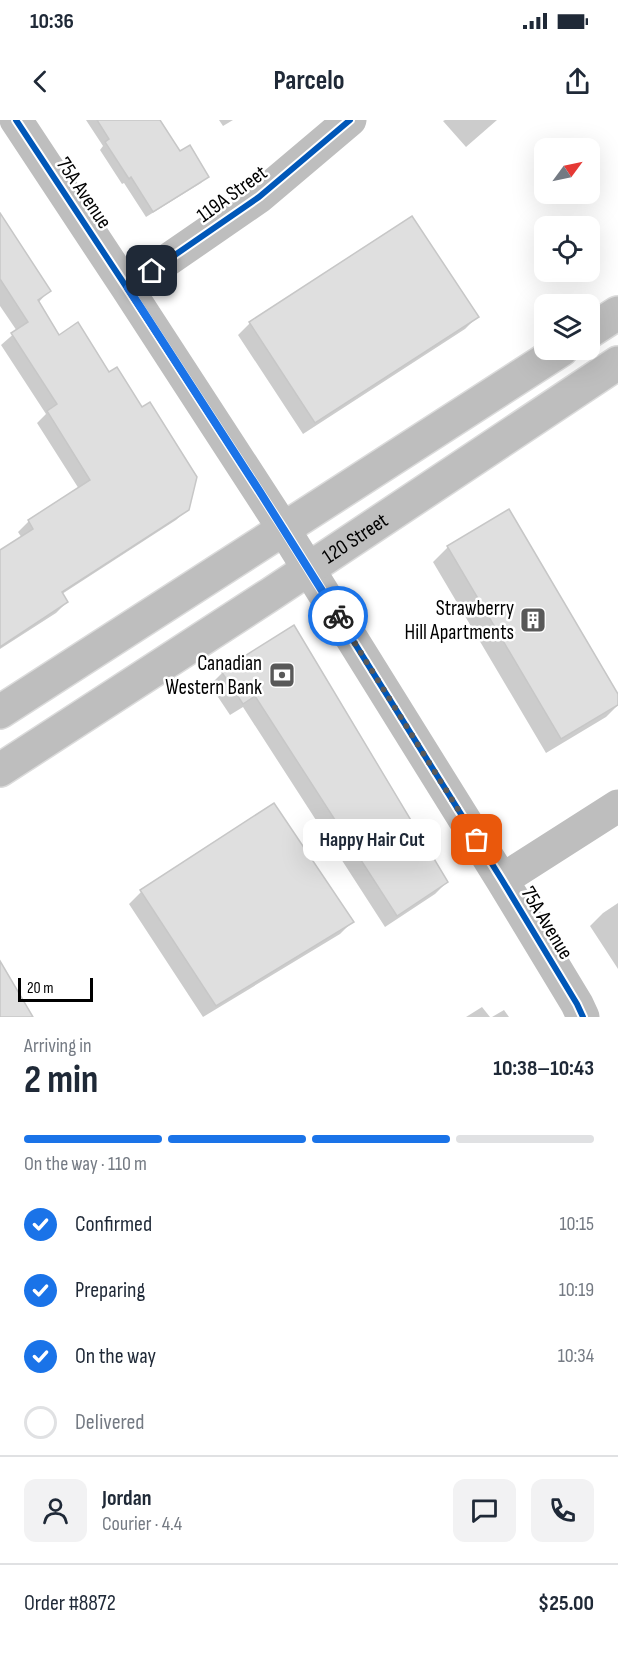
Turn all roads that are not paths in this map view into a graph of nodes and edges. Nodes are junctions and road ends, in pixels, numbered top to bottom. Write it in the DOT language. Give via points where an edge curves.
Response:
graph roads {
  1 [pos="16,120"];
  2 [pos="350,120"];
  3 [pos="128,288"];
  4 [pos="618,313"];
  5 [pos="600,325"];
  6 [pos="545,360"];
  7 [pos="618,363"];
  8 [pos="283,528"];
  9 [pos="308,568"];
  10 [pos="0,712"];
  11 [pos="0,770"];
  12 [pos="618,806"];
  13 [pos="502,880"];
  14 [pos="583,1017"];
  1 -- 3 [label="street, 75A Avenue"];
  2 -- 3 [label="street, 119A Street" via="259,197"];
  3 -- 8 [label="street, 75A Avenue"];
  4 -- 5 [label="street"];
  6 -- 8 [label="street"];
  7 -- 9 [label="street, 120 Street"];
  8 -- 9 [label="street, 75A Avenue"];
  8 -- 10 [label="street"];
  9 -- 11 [label="street, 120 Street"];
  9 -- 13 [label="street, 75A Avenue"];
  12 -- 13 [label="street"];
  13 -- 14 [label="street, 75A Avenue"];
}
